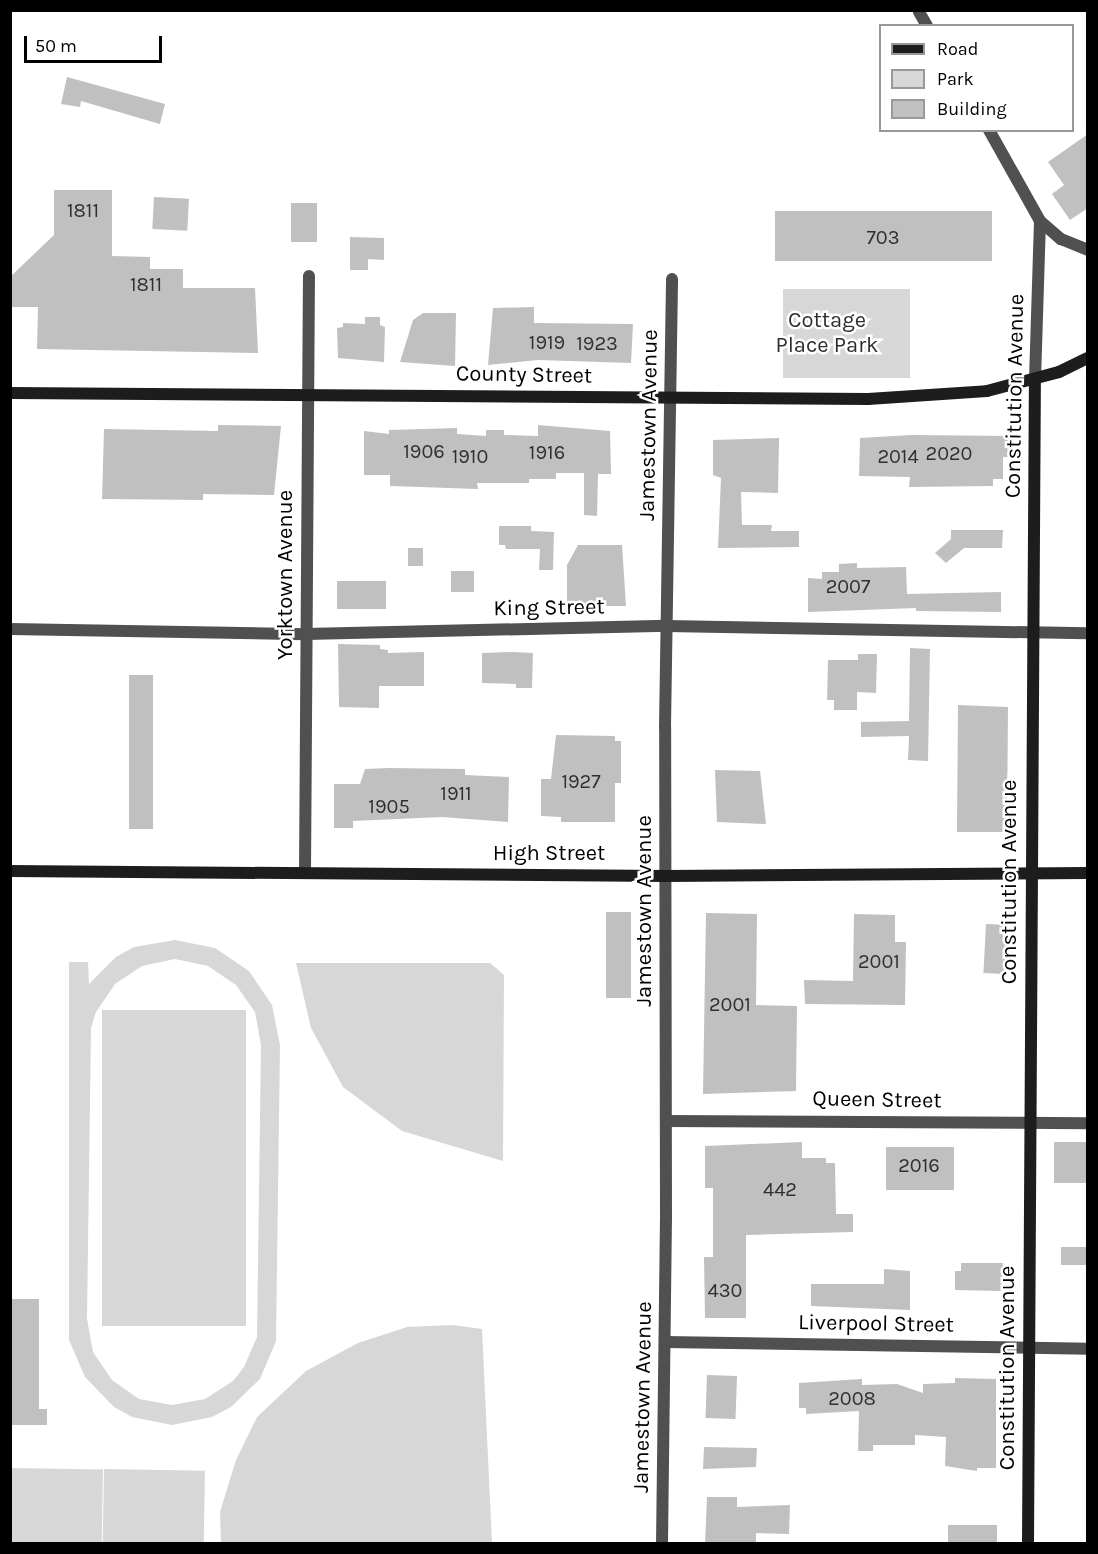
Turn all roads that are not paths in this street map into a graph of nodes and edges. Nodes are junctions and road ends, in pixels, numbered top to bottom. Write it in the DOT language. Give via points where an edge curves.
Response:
graph roads {
  1 [pos="919,12"];
  2 [pos="926,24"];
  3 [pos="990,132"];
  4 [pos="1040,221"];
  5 [pos="1088,250"];
  6 [pos="309,276"];
  7 [pos="672,279"];
  8 [pos="1088,358"];
  9 [pos="1082,364"];
  10 [pos="1035,380"];
  11 [pos="309,392"];
  12 [pos="10,393"];
  13 [pos="670,399"];
  14 [pos="667,626"];
  15 [pos="10,629"];
  16 [pos="1033,633"];
  17 [pos="1088,633"];
  18 [pos="306,634"];
  19 [pos="10,871"];
  20 [pos="1032,872"];
  21 [pos="305,873"];
  22 [pos="1088,873"];
  23 [pos="666,876"];
  24 [pos="666,1121"];
  25 [pos="1030,1123"];
  26 [pos="1088,1123"];
  27 [pos="665,1342"];
  28 [pos="1029,1348"];
  29 [pos="1088,1349"];
  30 [pos="662,1544"];
  31 [pos="1028,1544"];
  1 -- 2 [label="street"];
  3 -- 4 [label="street"];
  4 -- 5 [label="street" via="1061,239"];
  4 -- 10 [label="street, Constitution Avenue"];
  6 -- 11 [label="street, Yorktown Avenue"];
  7 -- 13 [label="street, Jamestown Avenue"];
  8 -- 9 [label="street, County Street"];
  9 -- 10 [label="street, County Street"];
  10 -- 13 [label="street, County Street" via="987,391 924,397"];
  10 -- 16 [label="street, Constitution Avenue"];
  11 -- 12 [label="street, County Street"];
  11 -- 13 [label="street, County Street"];
  11 -- 18 [label="street, Yorktown Avenue"];
  13 -- 14 [label="street, Jamestown Avenue"];
  14 -- 16 [label="street, King Street"];
  14 -- 18 [label="street, King Street"];
  14 -- 23 [label="street, Jamestown Avenue"];
  15 -- 18 [label="street, King Street"];
  16 -- 17 [label="street, King Street"];
  16 -- 20 [label="street, Constitution Avenue"];
  18 -- 21 [label="street, Yorktown Avenue"];
  19 -- 21 [label="street, High Street"];
  20 -- 22 [label="street, High Street"];
  20 -- 23 [label="street, High Street"];
  20 -- 25 [label="street, Constitution Avenue"];
  21 -- 23 [label="street, High Street"];
  23 -- 24 [label="street, Jamestown Avenue"];
  24 -- 25 [label="street, Queen Street"];
  24 -- 27 [label="street, Jamestown Avenue"];
  25 -- 26 [label="street, Queen Street"];
  25 -- 28 [label="street, Constitution Avenue"];
  27 -- 28 [label="street, Liverpool Street"];
  27 -- 30 [label="street, Jamestown Avenue"];
  28 -- 29 [label="street, Liverpool Street"];
  28 -- 31 [label="street, Constitution Avenue"];
}
